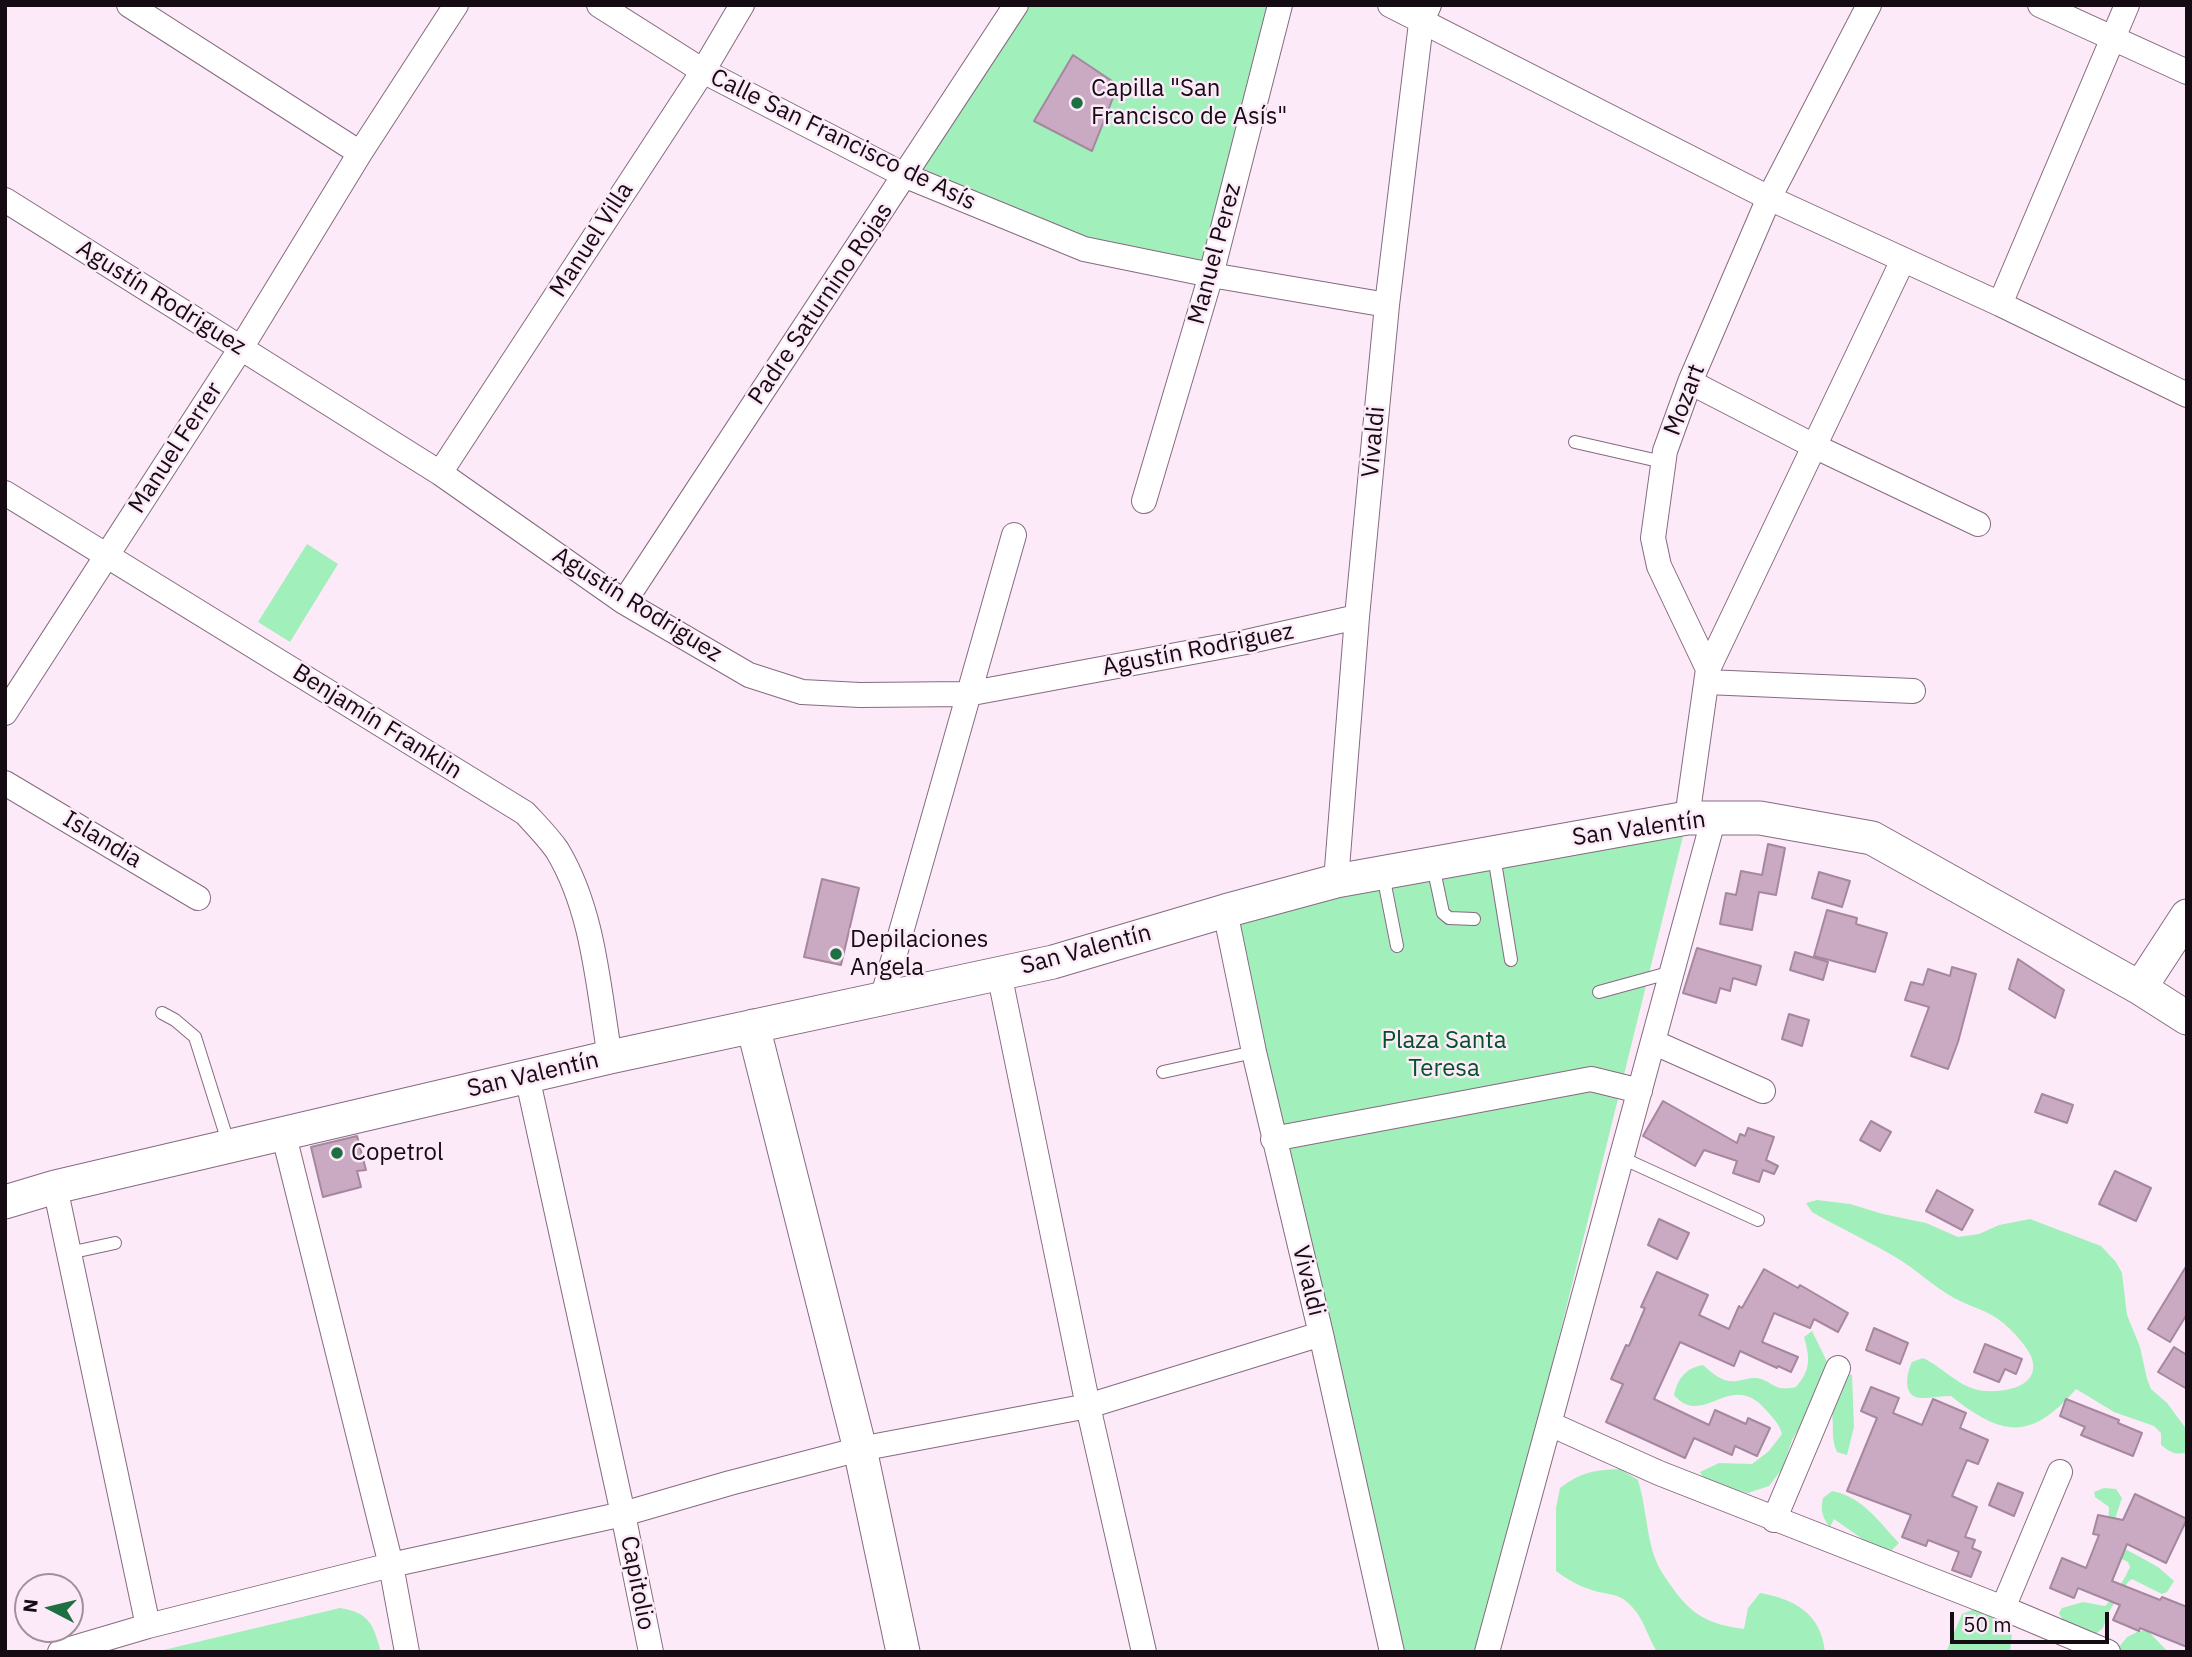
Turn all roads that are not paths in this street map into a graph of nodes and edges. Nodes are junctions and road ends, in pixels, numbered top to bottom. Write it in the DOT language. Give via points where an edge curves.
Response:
graph roads {
  1 [pos="129,5"];
  2 [pos="456,5"];
  3 [pos="599,5"];
  4 [pos="742,5"];
  5 [pos="1016,5"];
  6 [pos="1280,5"];
  7 [pos="1390,5"];
  8 [pos="1869,5"];
  9 [pos="2040,5"];
  10 [pos="2127,5"];
  11 [pos="1425,14"];
  12 [pos="2113,38"];
  13 [pos="703,71"];
  14 [pos="2187,72"];
  15 [pos="360,153"];
  16 [pos="906,176"];
  17 [pos="1769,198"];
  18 [pos="5,200"];
  19 [pos="1903,260"];
  20 [pos="1211,275"];
  21 [pos="2000,304"];
  22 [pos="1387,305"];
  23 [pos="241,348"];
  24 [pos="1690,382"];
  25 [pos="2187,395"];
  26 [pos="1574,442"];
  27 [pos="1814,446"];
  28 [pos="1663,462"];
  29 [pos="440,473"];
  30 [pos="5,493"];
  31 [pos="1144,501"];
  32 [pos="1978,524"];
  33 [pos="1014,535"];
  34 [pos="106,555"];
  35 [pos="624,602"];
  36 [pos="1357,617"];
  37 [pos="1707,676"];
  38 [pos="1913,691"];
  39 [pos="967,694"];
  40 [pos="5,713"];
  41 [pos="5,783"];
  42 [pos="1701,818"];
  43 [pos="1494,852"];
  44 [pos="1433,862"];
  45 [pos="1383,871"];
  46 [pos="1336,881"];
  47 [pos="198,898"];
  48 [pos="1225,911"];
  49 [pos="2187,916"];
  50 [pos="1474,919"];
  51 [pos="1397,946"];
  52 [pos="1511,960"];
  53 [pos="1673,971"];
  54 [pos="999,973"];
  55 [pos="2140,988"];
  56 [pos="1599,992"];
  57 [pos="882,999"];
  58 [pos="162,1013"];
  59 [pos="2187,1017"];
  60 [pos="753,1026"];
  61 [pos="1653,1042"];
  62 [pos="1254,1052"];
  63 [pos="610,1057"];
  64 [pos="1163,1072"];
  65 [pos="527,1076"];
  66 [pos="1640,1091"];
  67 [pos="1763,1091"];
  68 [pos="283,1132"];
  69 [pos="1273,1139"];
  70 [pos="229,1145"];
  71 [pos="1622,1158"];
  72 [pos="55,1187"];
  73 [pos="5,1202"];
  74 [pos="1758,1220"];
  75 [pos="115,1243"];
  76 [pos="69,1253"];
  77 [pos="1321,1334"];
  78 [pos="1838,1368"];
  79 [pos="1088,1406"];
  80 [pos="1550,1424"];
  81 [pos="860,1449"];
  82 [pos="2060,1472"];
  83 [pos="624,1514"];
  84 [pos="1774,1520"];
  85 [pos="391,1565"];
  86 [pos="2003,1608"];
  87 [pos="148,1626"];
  88 [pos="60,1652"];
  89 [pos="407,1652"];
  90 [pos="651,1652"];
  91 [pos="903,1652"];
  92 [pos="1144,1652"];
  93 [pos="1392,1652"];
  94 [pos="1487,1652"];
  95 [pos="2108,1652"];
  1 -- 15 [label="street"];
  2 -- 15 [label="street, Manuel Ferrer"];
  3 -- 13 [label="street, Calle San Francisco de Asís"];
  4 -- 13 [label="street, Manuel Villa"];
  5 -- 16 [label="street, Padre Saturnino Rojas"];
  6 -- 20 [label="street, Manuel Perez"];
  7 -- 11 [label="street"];
  8 -- 17 [label="street, Mozart"];
  9 -- 12 [label="street"];
  10 -- 12 [label="street"];
  11 -- 17 [label="street"];
  11 -- 22 [label="street, Vivaldi"];
  12 -- 14 [label="street"];
  12 -- 21 [label="street"];
  13 -- 16 [label="street, Calle San Francisco de Asís"];
  13 -- 29 [label="street, Manuel Villa"];
  15 -- 23 [label="street, Manuel Ferrer"];
  16 -- 20 [label="street, Calle San Francisco de Asís" via="1084,249"];
  16 -- 35 [label="street, Padre Saturnino Rojas"];
  17 -- 19 [label="street"];
  17 -- 24 [label="street, Mozart"];
  18 -- 23 [label="street, Agustín Rodriguez"];
  19 -- 21 [label="street"];
  19 -- 27 [label="street"];
  20 -- 22 [label="street, Calle San Francisco de Asís"];
  20 -- 31 [label="street, Manuel Perez"];
  21 -- 25 [label="street"];
  22 -- 36 [label="street, Vivaldi"];
  23 -- 29 [label="street, Agustín Rodriguez"];
  23 -- 34 [label="street, Manuel Ferrer"];
  24 -- 27 [label="street"];
  24 -- 28 [label="street, Mozart"];
  26 -- 28 [label="lane"];
  27 -- 32 [label="street"];
  27 -- 37 [label="street"];
  28 -- 37 [label="street, Mozart" via="1653,538 1659,566"];
  29 -- 35 [label="street, Agustín Rodriguez"];
  30 -- 34 [label="street, Benjamín Franklin"];
  33 -- 39 [label="street"];
  34 -- 40 [label="street, Manuel Ferrer"];
  34 -- 63 [label="street, Benjamín Franklin" via="526,813 556,848 575,885 587,925"];
  35 -- 39 [label="street, Agustín Rodriguez" via="749,675 802,692"];
  36 -- 39 [label="street, Agustín Rodriguez"];
  36 -- 46 [label="street, Vivaldi"];
  37 -- 38 [label="street"];
  37 -- 42 [label="street"];
  39 -- 57 [label="street"];
  41 -- 47 [label="street, Islandia"];
  42 -- 43 [label="main road, San Valentín"];
  42 -- 53 [label="street"];
  42 -- 55 [label="main road, San Valentín" via="1760,818 1871,838"];
  43 -- 44 [label="main road, San Valentín"];
  43 -- 52 [label="lane"];
  44 -- 45 [label="main road, San Valentín"];
  44 -- 50 [label="lane" via="1443,913 1449,918"];
  45 -- 46 [label="main road, San Valentín"];
  45 -- 51 [label="lane"];
  46 -- 48 [label="main road, San Valentín"];
  48 -- 54 [label="main road, San Valentín" via="1053,962"];
  48 -- 62 [label="street, Vivaldi"];
  49 -- 55 [label="main road"];
  53 -- 56 [label="lane"];
  53 -- 61 [label="street"];
  54 -- 57 [label="main road, San Valentín"];
  54 -- 79 [label="street"];
  55 -- 59 [label="main road, San Valentín"];
  57 -- 60 [label="main road, San Valentín"];
  58 -- 70 [label="lane" via="195,1037"];
  60 -- 63 [label="main road, San Valentín"];
  60 -- 81 [label="main road"];
  61 -- 66 [label="street"];
  61 -- 67 [label="street"];
  62 -- 64 [label="lane"];
  62 -- 69 [label="street, Vivaldi"];
  63 -- 65 [label="main road, San Valentín"];
  65 -- 68 [label="main road, San Valentín"];
  65 -- 83 [label="street, Capitolio"];
  66 -- 69 [label="street" via="1591,1079"];
  66 -- 71 [label="street"];
  68 -- 70 [label="main road, San Valentín"];
  68 -- 85 [label="street"];
  69 -- 77 [label="street, Vivaldi"];
  70 -- 72 [label="main road, San Valentín"];
  71 -- 74 [label="lane"];
  71 -- 80 [label="street"];
  72 -- 73 [label="main road, San Valentín"];
  72 -- 76 [label="street"];
  75 -- 76 [label="lane"];
  76 -- 87 [label="street"];
  77 -- 79 [label="street"];
  77 -- 93 [label="street, Vivaldi"];
  78 -- 84 [label="street"];
  79 -- 81 [label="street"];
  79 -- 92 [label="street"];
  80 -- 84 [label="street"];
  80 -- 94 [label="street"];
  81 -- 83 [label="street"];
  81 -- 91 [label="main road"];
  82 -- 86 [label="street"];
  83 -- 85 [label="street"];
  83 -- 90 [label="street, Capitolio"];
  84 -- 86 [label="street"];
  85 -- 87 [label="street"];
  85 -- 89 [label="street"];
  86 -- 95 [label="street"];
  87 -- 88 [label="street"];
}
